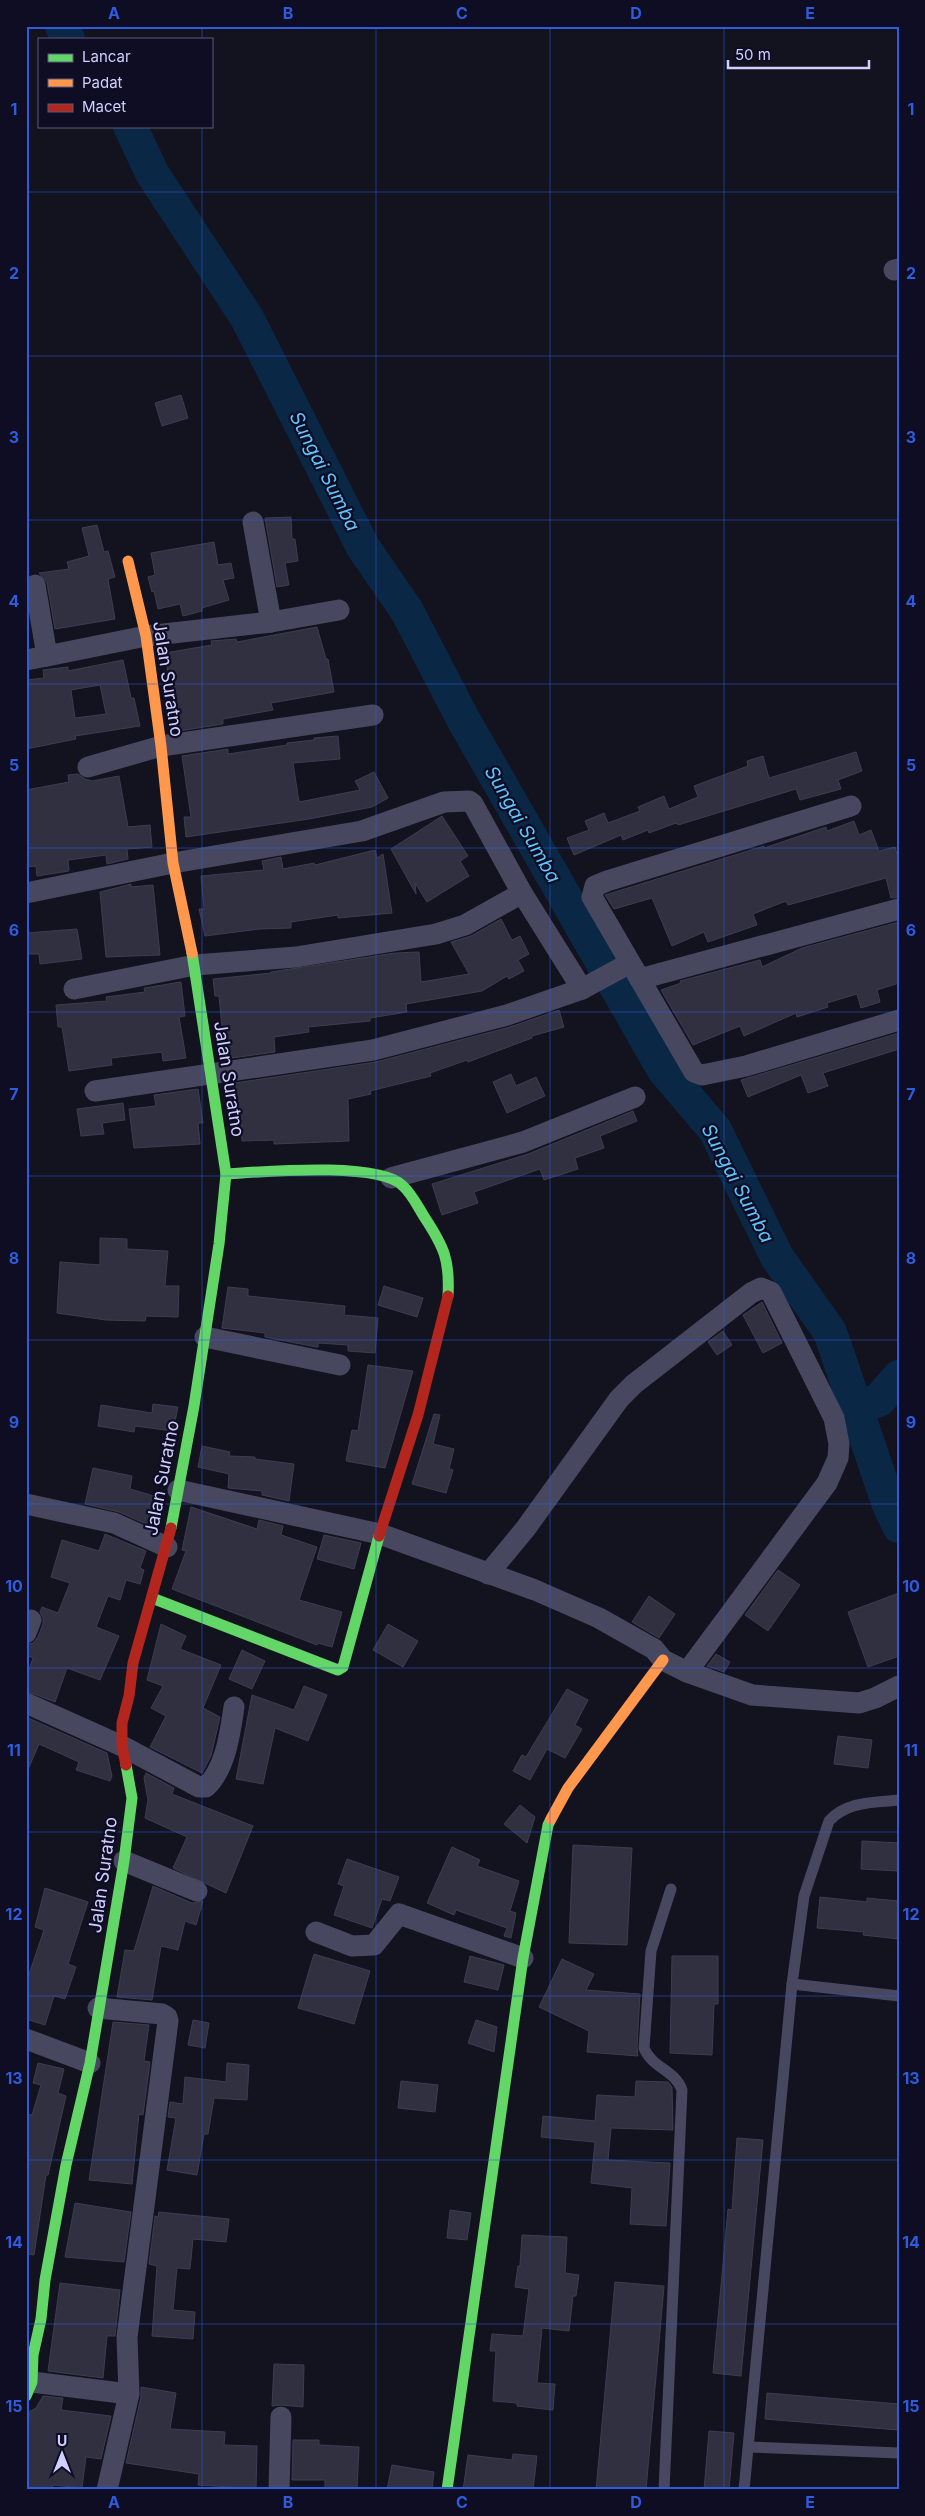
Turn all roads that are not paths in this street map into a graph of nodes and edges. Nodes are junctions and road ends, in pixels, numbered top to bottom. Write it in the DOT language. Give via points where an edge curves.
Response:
graph roads {
  1 [pos="252,522"];
  2 [pos="128,561"];
  3 [pos="36,584"];
  4 [pos="339,610"];
  5 [pos="271,622"];
  6 [pos="146,636"];
  7 [pos="36,658"];
  8 [pos="373,715"];
  9 [pos="161,746"];
  10 [pos="88,768"];
  11 [pos="851,806"];
  12 [pos="173,863"];
  13 [pos="26,893"];
  14 [pos="522,893"];
  15 [pos="899,909"];
  16 [pos="195,965"];
  17 [pos="631,970"];
  18 [pos="588,986"];
  19 [pos="74,989"];
  20 [pos="899,1020"];
  21 [pos="210,1073"];
  22 [pos="95,1091"];
  23 [pos="635,1097"];
  24 [pos="226,1174"];
  25 [pos="391,1178"];
  26 [pos="206,1337"];
  27 [pos="340,1365"];
  28 [pos="178,1490"];
  29 [pos="26,1504"];
  30 [pos="380,1534"];
  31 [pos="167,1546"];
  32 [pos="488,1574"];
  33 [pos="152,1598"];
  34 [pos="663,1660"];
  35 [pos="687,1672"];
  36 [pos="899,1686"];
  37 [pos="26,1704"];
  38 [pos="234,1707"];
  39 [pos="122,1746"];
  40 [pos="899,1800"];
  41 [pos="124,1862"];
  42 [pos="671,1889"];
  43 [pos="197,1890"];
  44 [pos="316,1932"];
  45 [pos="523,1958"];
  46 [pos="792,1984"];
  47 [pos="899,1996"];
  48 [pos="98,2008"];
  49 [pos="26,2039"];
  50 [pos="90,2063"];
  51 [pos="29,2389"];
  52 [pos="129,2394"];
  53 [pos="281,2417"];
  54 [pos="749,2447"];
  55 [pos="899,2453"];
  56 [pos="108,2490"];
  57 [pos="279,2490"];
  58 [pos="447,2490"];
  59 [pos="664,2490"];
  60 [pos="744,2490"];
  1 -- 5 [label="street"];
  2 -- 6 [label="street, Jalan Suratno"];
  3 -- 7 [label="street"];
  4 -- 5 [label="street"];
  5 -- 6 [label="street"];
  6 -- 7 [label="street"];
  6 -- 9 [label="street, Jalan Suratno"];
  8 -- 9 [label="street"];
  9 -- 10 [label="street"];
  9 -- 12 [label="street, Jalan Suratno"];
  11 -- 17 [label="street" via="595,886 592,897"];
  12 -- 13 [label="street"];
  12 -- 14 [label="street" via="362,831 444,802 469,801"];
  12 -- 16 [label="street, Jalan Suratno"];
  14 -- 16 [label="street" via="465,925 436,934 296,957"];
  14 -- 18 [label="street"];
  15 -- 17 [label="street"];
  16 -- 19 [label="street"];
  16 -- 21 [label="street, Jalan Suratno"];
  17 -- 18 [label="street"];
  17 -- 20 [label="street" via="694,1072 702,1075 746,1066"];
  18 -- 21 [label="street" via="507,1015 373,1050"];
  21 -- 22 [label="street"];
  21 -- 24 [label="street, Jalan Suratno"];
  23 -- 25 [label="street" via="523,1142"];
  24 -- 25 [label="street" via="301,1169"];
  24 -- 26 [label="street, Jalan Suratno"];
  25 -- 30 [label="street" via="403,1185 435,1233 447,1258 449,1275 448,1300 418,1416"];
  26 -- 27 [label="street"];
  26 -- 28 [label="street, Jalan Suratno"];
  28 -- 30 [label="street"];
  28 -- 31 [label="street, Jalan Suratno"];
  29 -- 31 [label="street" via="114,1524"];
  30 -- 32 [label="street"];
  30 -- 33 [label="street" via="341,1670"];
  31 -- 33 [label="street, Jalan Suratno"];
  32 -- 34 [label="street" via="599,1618 654,1649"];
  32 -- 35 [label="street" via="526,1528 619,1399 634,1384 751,1293 761,1288 771,1292 834,1418 838,1458 828,1484"];
  33 -- 39 [label="street, Jalan Suratno" via="133,1663 122,1723"];
  34 -- 35 [label="street"];
  34 -- 45 [label="street" via="568,1788 548,1825"];
  35 -- 36 [label="street" via="752,1695 838,1703 858,1703"];
  37 -- 39 [label="street"];
  38 -- 39 [label="street" via="227,1748 206,1787 194,1786"];
  39 -- 41 [label="street, Jalan Suratno" via="132,1798"];
  40 -- 46 [label="lane" via="850,1806 829,1821 804,1896"];
  41 -- 43 [label="street"];
  41 -- 48 [label="street, Jalan Suratno"];
  42 -- 59 [label="lane" via="651,1951 644,2048 648,2058 674,2076 682,2090"];
  44 -- 45 [label="street" via="352,1946 374,1944 399,1914"];
  45 -- 58 [label="street"];
  46 -- 47 [label="lane"];
  46 -- 54 [label="lane"];
  48 -- 50 [label="street, Jalan Suratno"];
  48 -- 52 [label="street" via="162,2014 168,2021 127,2337"];
  49 -- 50 [label="street"];
  50 -- 51 [label="street, Jalan Suratno" via="66,2165"];
  51 -- 52 [label="street"];
  52 -- 56 [label="street"];
  53 -- 57 [label="street"];
  54 -- 55 [label="lane"];
  54 -- 60 [label="lane"];
}
